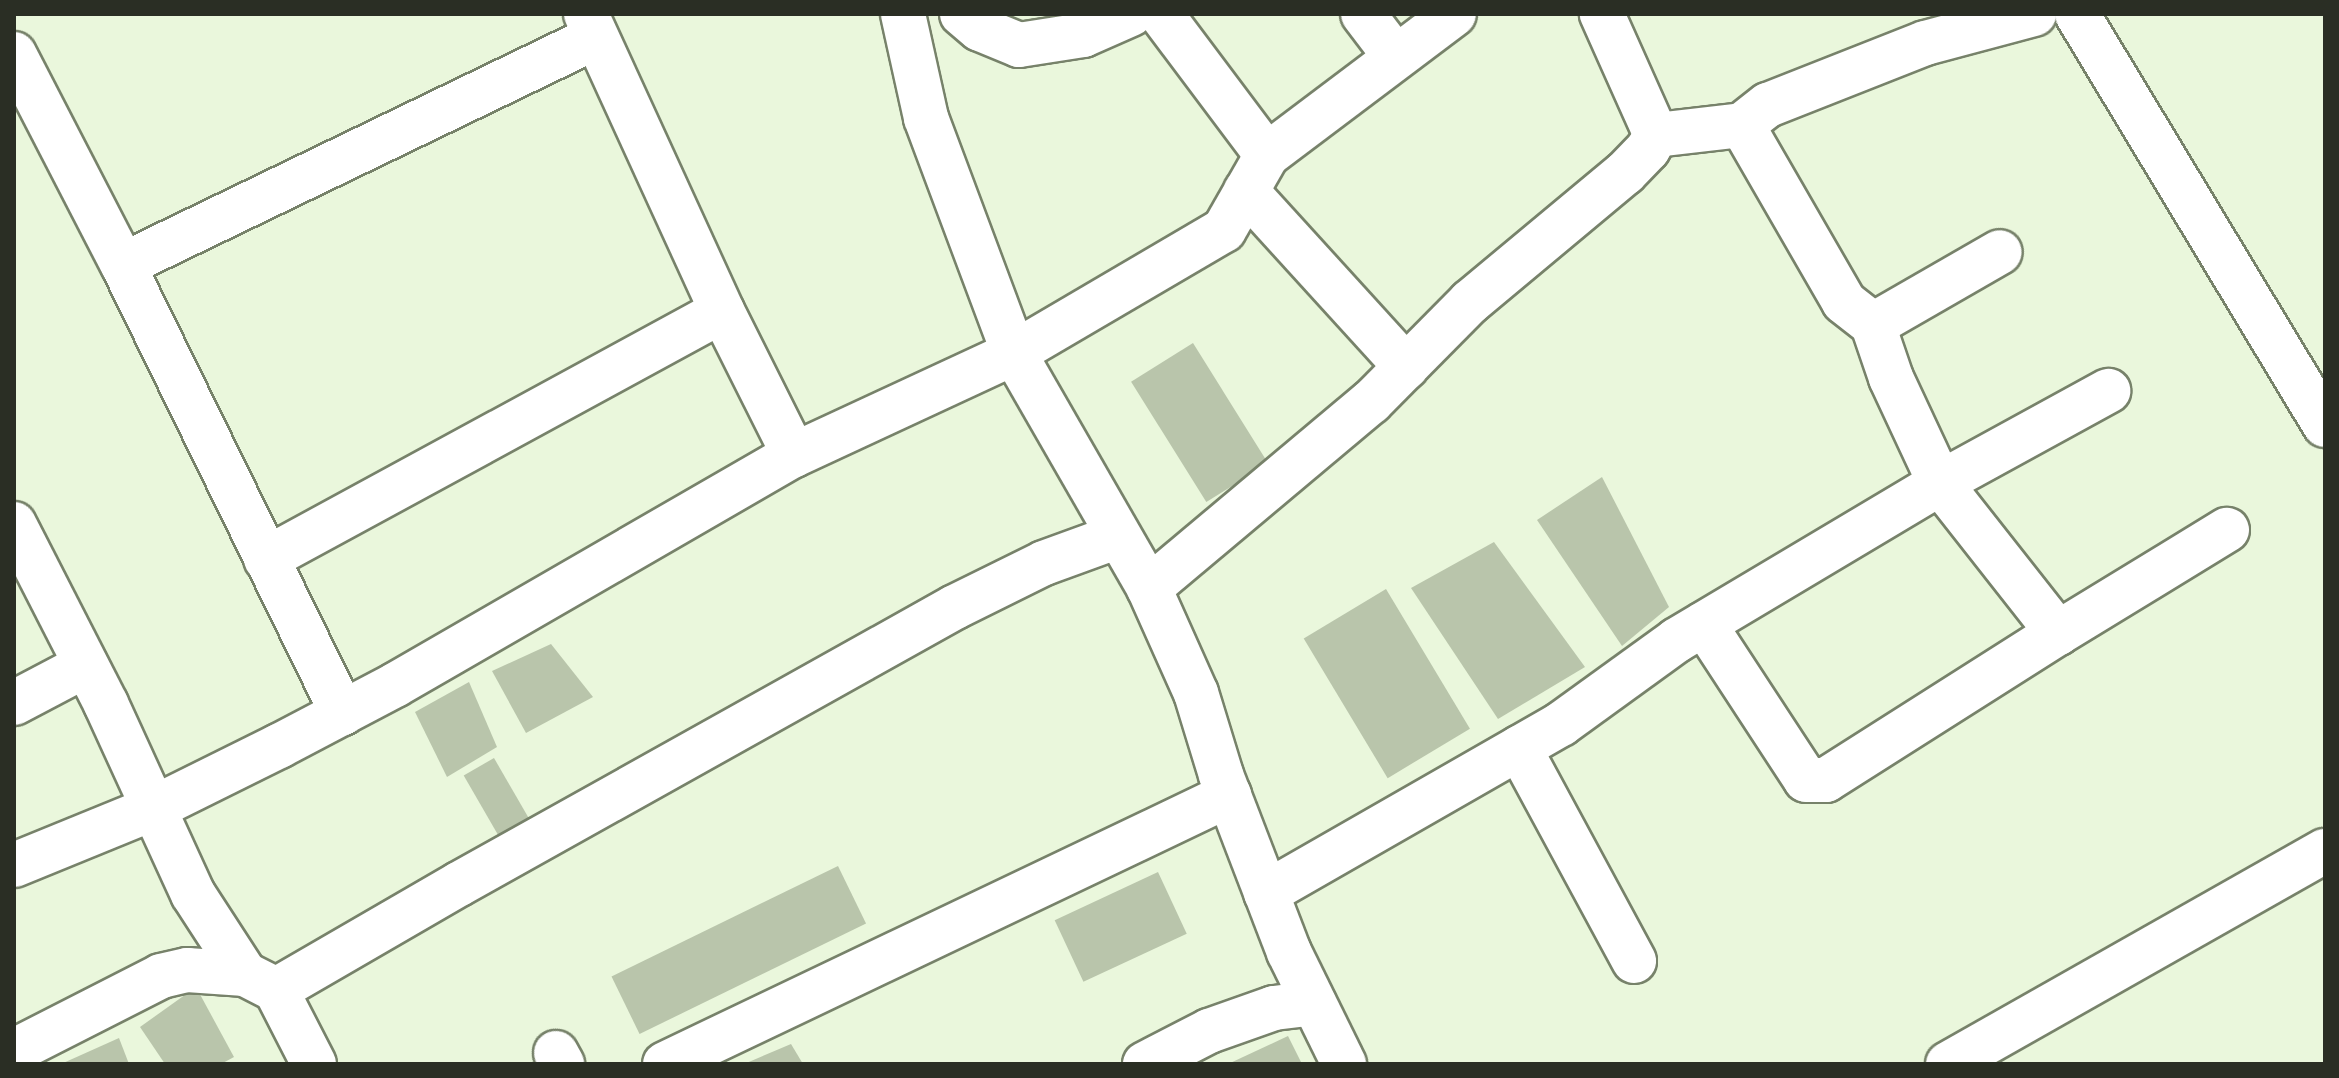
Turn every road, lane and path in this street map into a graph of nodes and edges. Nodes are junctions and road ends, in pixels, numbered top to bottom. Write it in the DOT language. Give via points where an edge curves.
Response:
graph roads {
  1 [pos="903,14"];
  2 [pos="962,14"];
  3 [pos="1131,14"];
  4 [pos="1161,14"];
  5 [pos="1363,14"];
  6 [pos="1454,14"];
  7 [pos="1602,14"];
  8 [pos="2034,14"];
  9 [pos="2077,14"];
  10 [pos="591,25"];
  11 [pos="14,54"];
  12 [pos="1395,56"];
  13 [pos="1742,125"];
  14 [pos="1656,135"];
  15 [pos="1256,173"];
  16 [pos="2000,252"];
  17 [pos="123,265"];
  18 [pos="722,311"];
  19 [pos="1873,325"];
  20 [pos="1014,353"];
  21 [pos="1406,367"];
  22 [pos="2108,391"];
  23 [pos="2325,425"];
  24 [pos="794,455"];
  25 [pos="1940,483"];
  26 [pos="14,524"];
  27 [pos="2227,530"];
  28 [pos="1118,536"];
  29 [pos="266,559"];
  30 [pos="1149,588"];
  31 [pos="1704,624"];
  32 [pos="2058,633"];
  33 [pos="86,665"];
  34 [pos="14,703"];
  35 [pos="342,713"];
  36 [pos="1519,748"];
  37 [pos="1229,795"];
  38 [pos="154,808"];
  39 [pos="2325,851"];
  40 [pos="14,865"];
  41 [pos="1266,893"];
  42 [pos="1634,961"];
  43 [pos="260,982"];
  44 [pos="1314,1003"];
  45 [pos="14,1051"];
  46 [pos="314,1064"];
  47 [pos="665,1064"];
  48 [pos="1145,1064"];
  49 [pos="1344,1064"];
  50 [pos="1948,1064"];
  1 -- 20 [label="street" via="926,118"];
  2 -- 3 [label="street" via="980,29 1019,45 1083,35"];
  4 -- 15 [label="street"];
  5 -- 12 [label="street"];
  6 -- 12 [label="street"];
  7 -- 14 [label="street"];
  8 -- 13 [label="street" via="1925,43 1768,105"];
  9 -- 23 [label="street"];
  10 -- 17 [label="street"];
  10 -- 18 [label="street"];
  11 -- 17 [label="street"];
  12 -- 15 [label="street"];
  13 -- 14 [label="street"];
  13 -- 19 [label="street" via="1844,302"];
  14 -- 21 [label="street" via="1625,173 1470,302"];
  15 -- 20 [label="street" via="1224,230"];
  15 -- 21 [label="street"];
  16 -- 19 [label="street"];
  17 -- 29 [label="street"];
  18 -- 24 [label="street"];
  18 -- 29 [label="street"];
  19 -- 25 [label="street" via="1891,378"];
  20 -- 24 [label="street"];
  20 -- 28 [label="street"];
  21 -- 30 [label="street"];
  22 -- 25 [label="street"];
  24 -- 35 [label="street"];
  25 -- 31 [label="street"];
  25 -- 32 [label="street"];
  26 -- 33 [label="street"];
  27 -- 32 [label="street"];
  28 -- 30 [label="street"];
  28 -- 43 [label="street" via="1044,563 955,607 459,884"];
  29 -- 35 [label="street"];
  30 -- 37 [label="street" via="1196,693"];
  31 -- 32 [label="street" via="1806,780 1826,780"];
  31 -- 36 [label="street"];
  33 -- 34 [label="street"];
  33 -- 38 [label="street"];
  35 -- 38 [label="street"];
  36 -- 41 [label="street"];
  36 -- 42 [label="street"];
  37 -- 41 [label="street"];
  37 -- 47 [label="street"];
  38 -- 40 [label="street"];
  38 -- 43 [label="street" via="193,894"];
  39 -- 50 [label="street"];
  41 -- 44 [label="street"];
  43 -- 45 [label="street" via="187,970 161,976"];
  43 -- 46 [label="street"];
  44 -- 48 [label="street" via="1274,1008 1222,1026"];
  44 -- 49 [label="street"];
}
